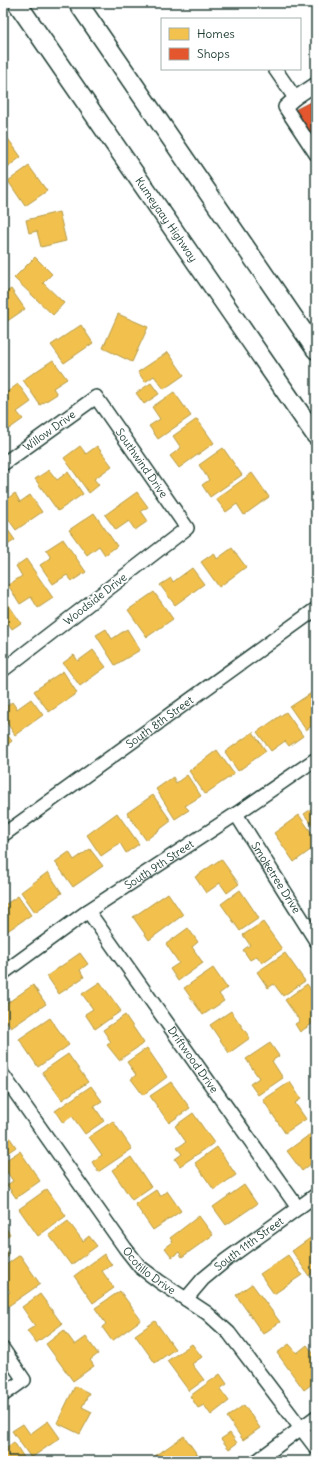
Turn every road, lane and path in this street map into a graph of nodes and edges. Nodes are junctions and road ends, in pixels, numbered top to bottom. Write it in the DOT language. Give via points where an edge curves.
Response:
graph roads {
  1 [pos="17,3"];
  2 [pos="78,3"];
  3 [pos="276,70"];
  4 [pos="316,84"];
  5 [pos="295,98"];
  6 [pos="316,154"];
  7 [pos="316,350"];
  8 [pos="96,397"];
  9 [pos="316,436"];
  10 [pos="3,464"];
  11 [pos="187,528"];
  12 [pos="316,609"];
  13 [pos="3,670"];
  14 [pos="316,759"];
  15 [pos="236,814"];
  16 [pos="3,835"];
  17 [pos="88,911"];
  18 [pos="316,941"];
  19 [pos="3,972"];
  20 [pos="3,1075"];
  21 [pos="316,1195"];
  22 [pos="298,1208"];
  23 [pos="186,1298"];
  24 [pos="3,1349"];
  25 [pos="3,1395"];
  26 [pos="316,1417"];
  27 [pos="302,1428"];
  28 [pos="316,1448"];
  29 [pos="257,1461"];
  1 -- 9 [label="highway, Kumeyaay Highway"];
  2 -- 7 [label="highway"];
  3 -- 5 [label="street"];
  4 -- 5 [label="street"];
  5 -- 6 [label="street" via="285,108"];
  8 -- 10 [label="street, Willow Drive"];
  8 -- 11 [label="street, Southwind Drive"];
  11 -- 13 [label="street, Woodside Drive"];
  12 -- 16 [label="street, South 8th Street"];
  14 -- 15 [label="street, South 9th Street"];
  15 -- 17 [label="street, South 9th Street"];
  15 -- 18 [label="street, Smoketree Drive"];
  17 -- 19 [label="street, South 9th Street"];
  17 -- 22 [label="street, Driftwood Drive"];
  20 -- 23 [label="street, Ocotillo Drive" via="140,1267"];
  21 -- 22 [label="street, South 11th Street"];
  22 -- 23 [label="street, South 11th Street" via="226,1260 203,1279"];
  23 -- 27 [label="street, Ocotillo Drive" via="229,1333"];
  24 -- 25 [label="street" via="24,1380"];
  26 -- 27 [label="street"];
  27 -- 28 [label="street, Ocotillo Drive"];
  27 -- 29 [label="street"];
}
